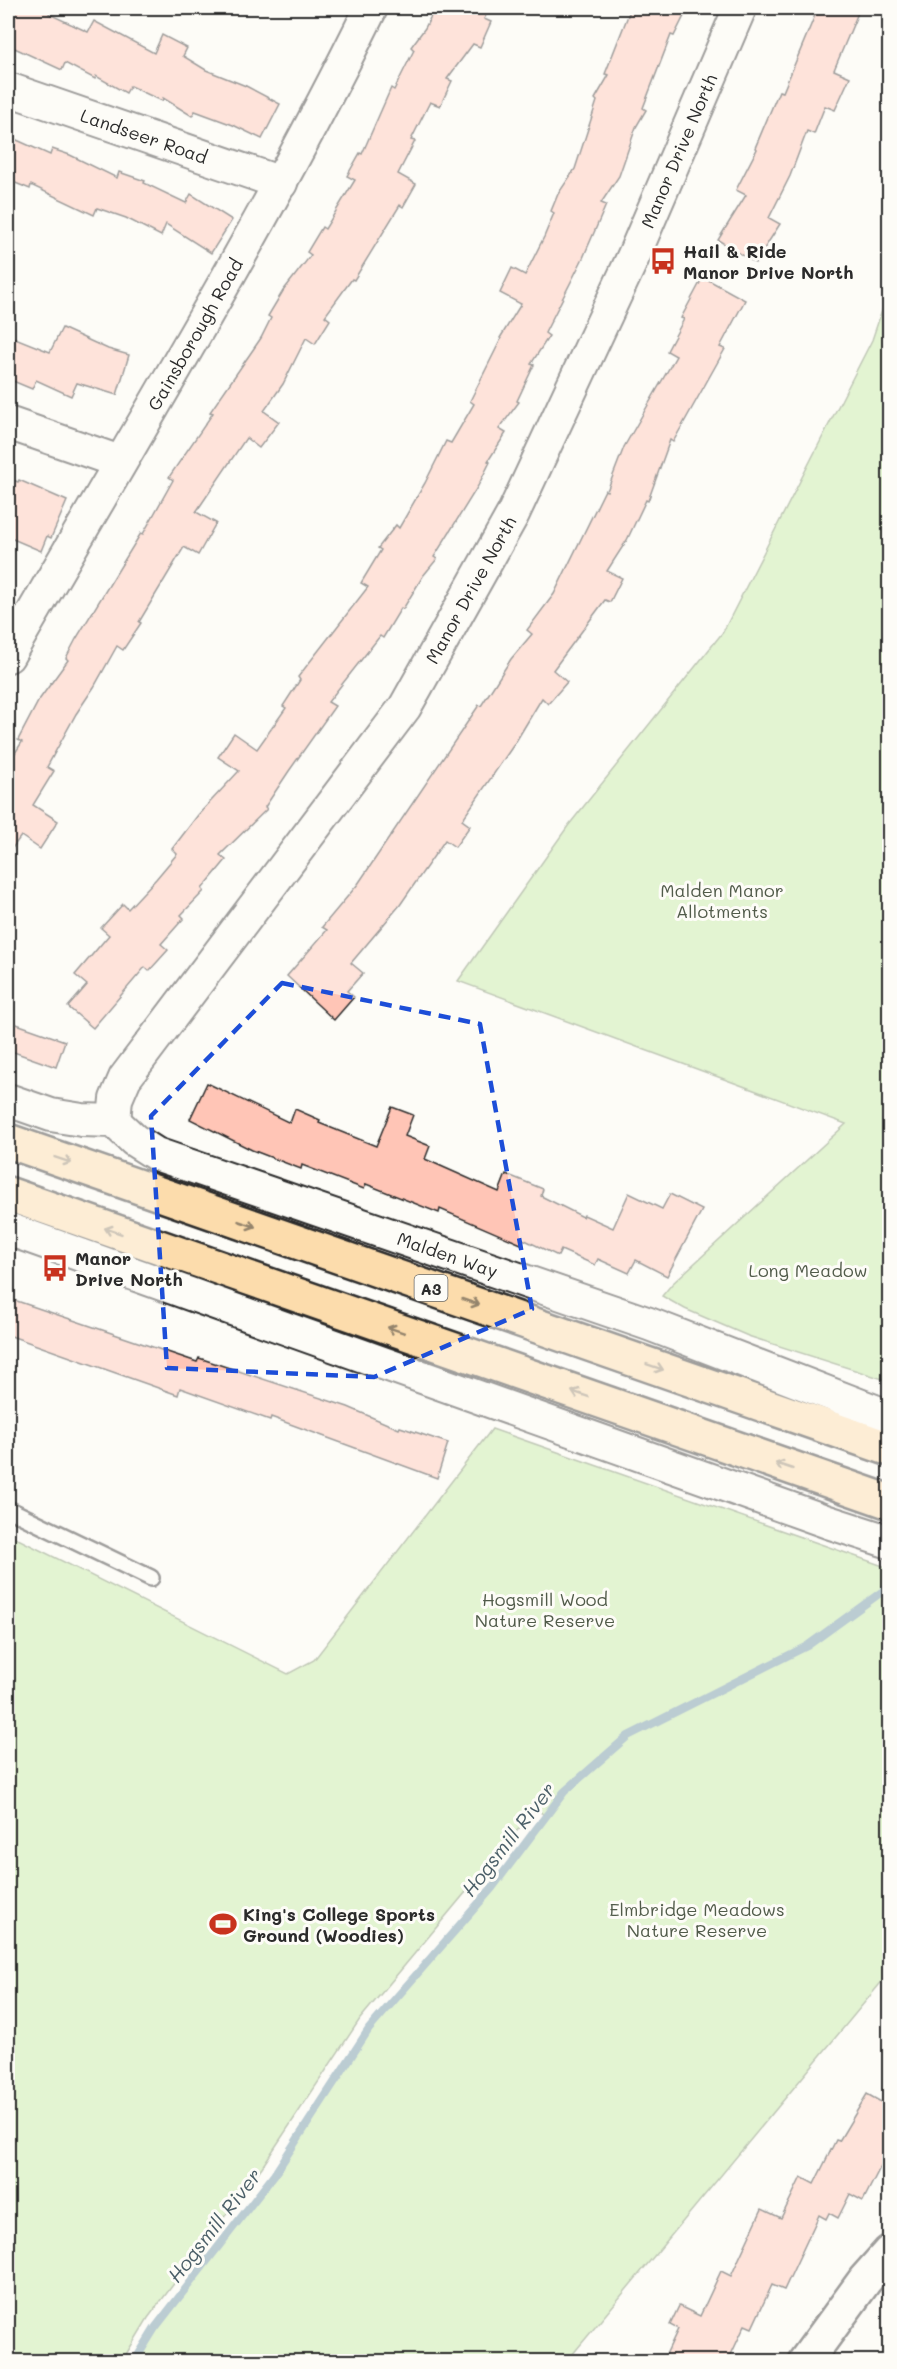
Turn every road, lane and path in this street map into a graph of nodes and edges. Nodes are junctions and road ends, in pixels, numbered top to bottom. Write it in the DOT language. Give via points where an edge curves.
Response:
graph roads {
  1 [pos="371,8"];
  2 [pos="740,8"];
  3 [pos="8,89"];
  4 [pos="281,183"];
  5 [pos="8,423"];
  6 [pos="120,462"];
  7 [pos="8,656"];
  8 [pos="8,1100"];
  9 [pos="114,1121"];
  10 [pos="8,1141"];
  11 [pos="8,1194"];
  12 [pos="8,1229"];
  13 [pos="885,1415"];
  14 [pos="890,1449"];
  15 [pos="890,1502"];
  16 [pos="8,1509"];
  17 [pos="890,1542"];
  18 [pos="152,1578"];
  19 [pos="890,2252"];
  20 [pos="805,2361"];
  1 -- 4 [label="street, Gainsborough Road"];
  2 -- 9 [label="street, Manor Drive North" via="634,255 513,514 405,707 125,1078"];
  3 -- 4 [label="street, Landseer Road"];
  4 -- 6 [label="street, Gainsborough Road"];
  5 -- 6 [label="street"];
  6 -- 7 [label="street, Gainsborough Road"];
  8 -- 9 [label="street" via="51,1115"];
  9 -- 13 [label="street, Malden Way" via="156,1154 649,1324"];
  10 -- 14 [label="highway, Malden Way / A3, one-way"];
  15 -- 11 [label="highway, one-way"];
  12 -- 17 [label="street"];
  16 -- 18 [label="lane"];
  19 -- 20 [label="street"];
}
